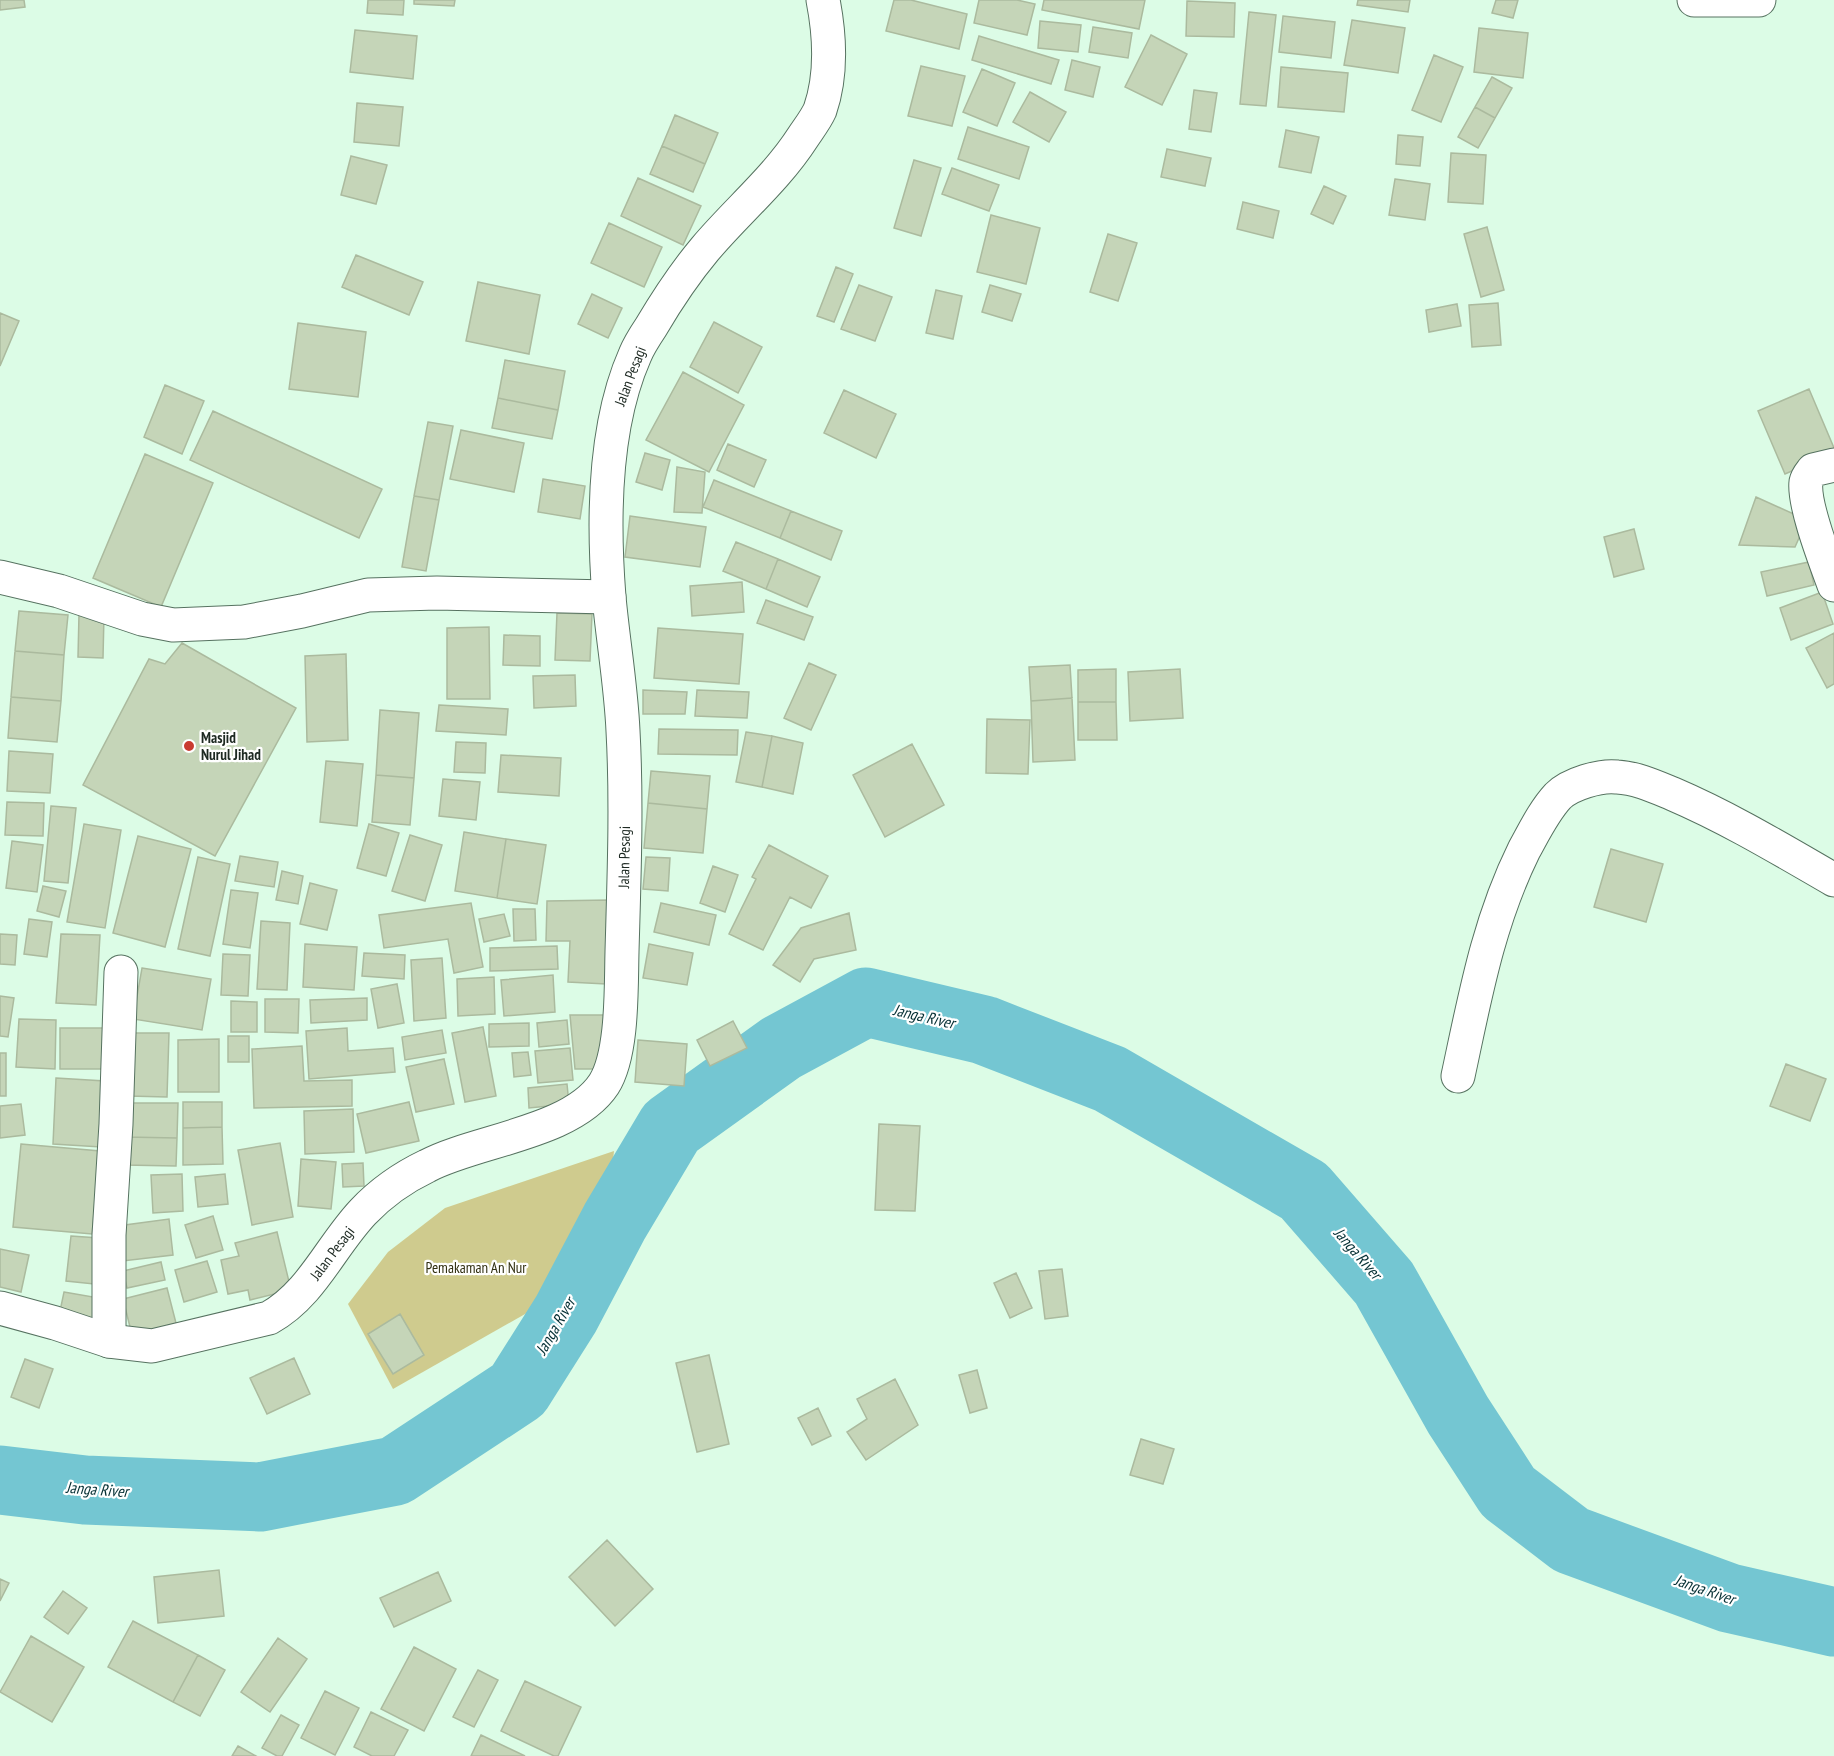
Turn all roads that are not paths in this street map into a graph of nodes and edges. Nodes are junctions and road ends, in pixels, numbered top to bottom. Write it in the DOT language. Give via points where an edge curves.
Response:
graph roads {
  1 [pos="823,0"];
  2 [pos="1694,0"];
  3 [pos="1759,0"];
  4 [pos="1834,465"];
  5 [pos="0,577"];
  6 [pos="1834,585"];
  7 [pos="609,597"];
  8 [pos="1834,880"];
  9 [pos="121,972"];
  10 [pos="1458,1076"];
  11 [pos="0,1308"];
  12 [pos="109,1341"];
  1 -- 7 [label="street, Jalan Pesagi" via="828,64 818,114 789,158 670,293 635,354 616,413 609,477"];
  2 -- 3 [label="street"];
  4 -- 6 [label="street" via="1813,470 1806,483 1822,554"];
  5 -- 7 [label="street" via="173,625 244,622 368,595"];
  7 -- 12 [label="street, Jalan Pesagi" via="623,725 624,826 618,1033 613,1062 604,1083 592,1099 552,1122 428,1165 392,1187 364,1210 301,1294 269,1318 152,1346"];
  8 -- 10 [label="street" via="1692,802 1649,784 1617,776 1586,780 1559,795 1536,826 1509,881 1484,954"];
  9 -- 12 [label="street" via="109,1235"];
  11 -- 12 [label="street, Jalan Pesagi"];
}
